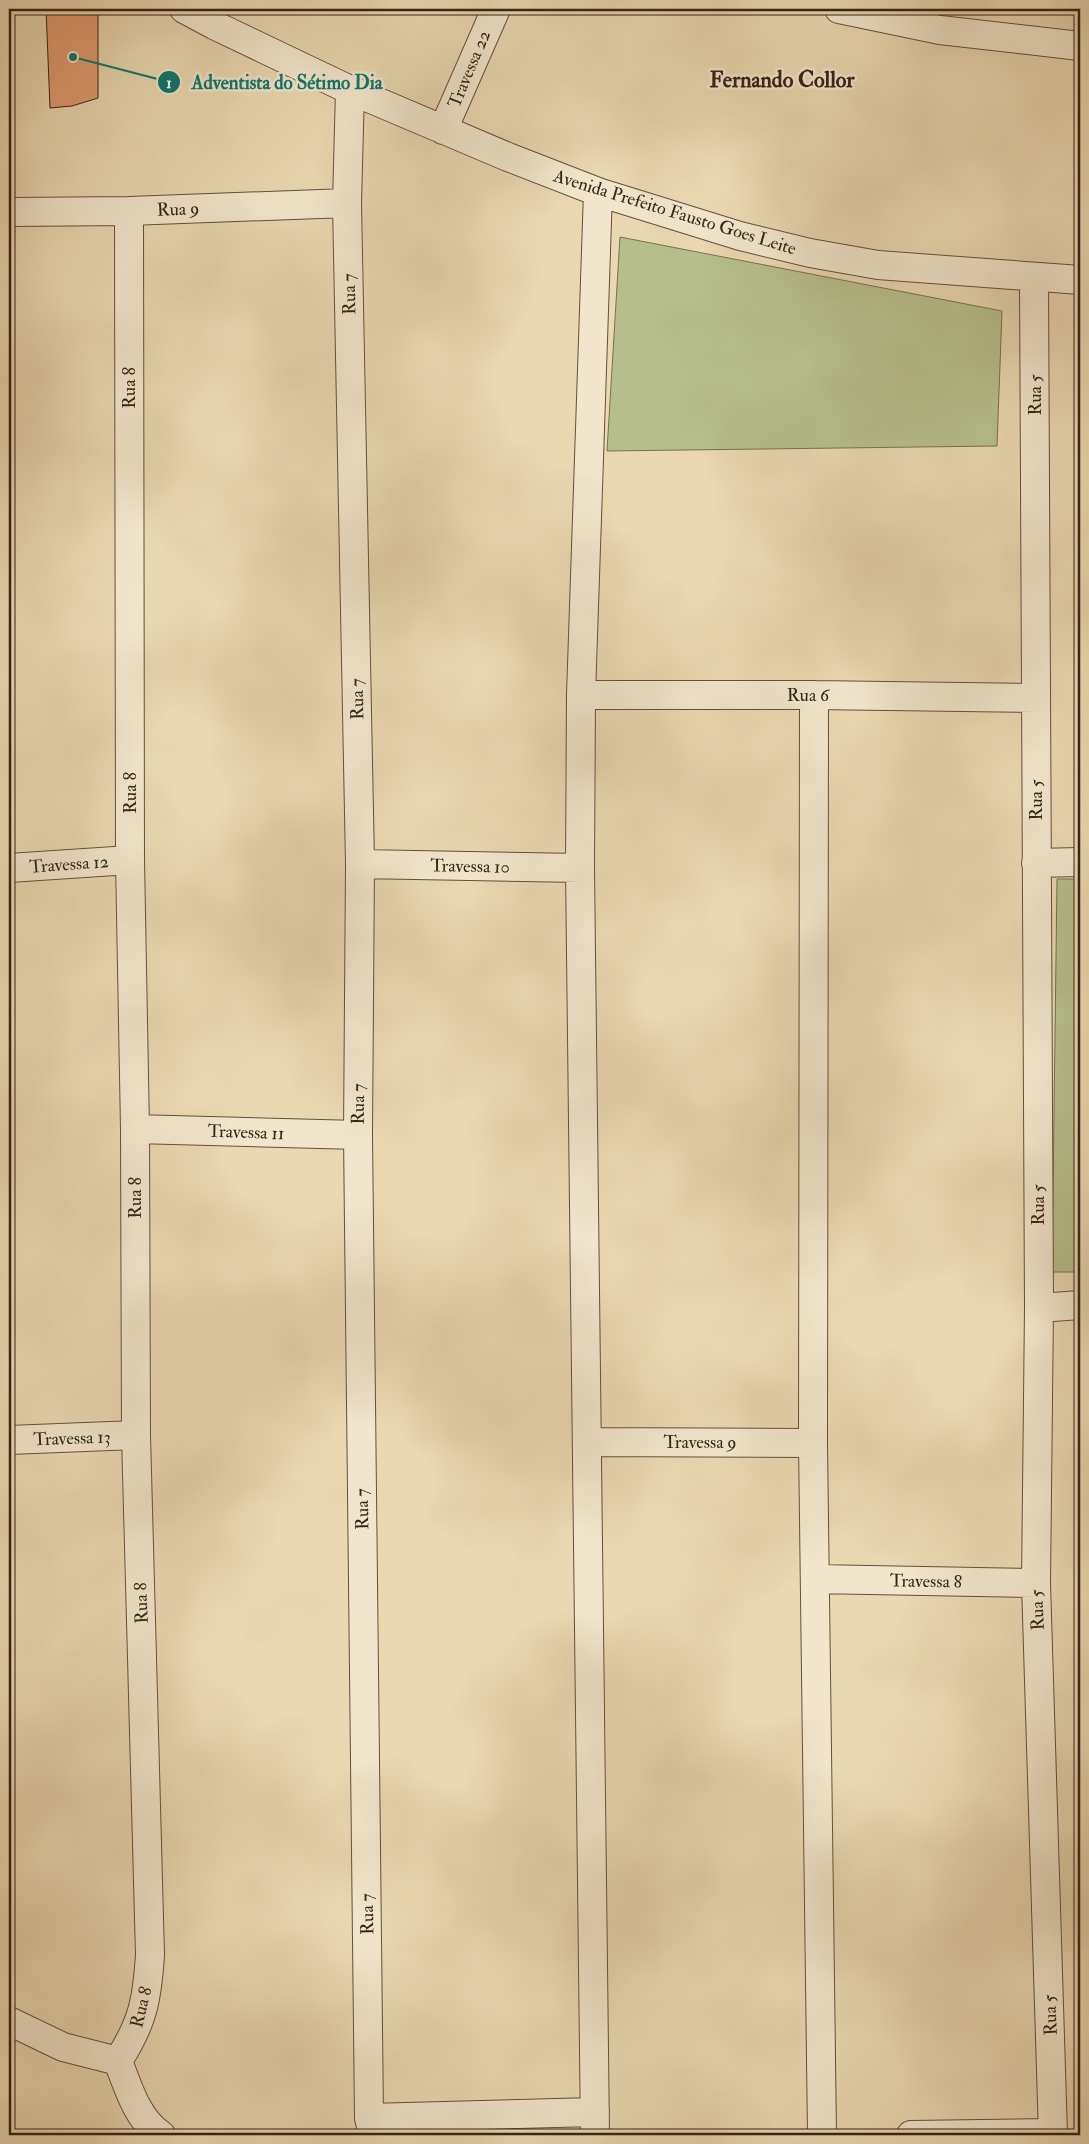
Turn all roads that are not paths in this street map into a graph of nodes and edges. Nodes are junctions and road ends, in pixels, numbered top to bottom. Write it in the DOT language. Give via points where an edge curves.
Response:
graph roads {
  1 [pos="184,9"];
  2 [pos="496,9"];
  3 [pos="839,9"];
  4 [pos="1080,46"];
  5 [pos="350,90"];
  6 [pos="443,130"];
  7 [pos="598,192"];
  8 [pos="347,204"];
  9 [pos="129,211"];
  10 [pos="9,212"];
  11 [pos="1034,277"];
  12 [pos="1080,280"];
  13 [pos="580,695"];
  14 [pos="814,695"];
  15 [pos="1036,698"];
  16 [pos="130,860"];
  17 [pos="1080,862"];
  18 [pos="1036,863"];
  19 [pos="360,864"];
  20 [pos="9,868"];
  21 [pos="580,868"];
  22 [pos="135,1128"];
  23 [pos="358,1134"];
  24 [pos="1080,1306"];
  25 [pos="1039,1308"];
  26 [pos="136,1435"];
  27 [pos="9,1440"];
  28 [pos="587,1442"];
  29 [pos="813,1443"];
  30 [pos="815,1579"];
  31 [pos="1036,1583"];
  32 [pos="9,2020"];
  33 [pos="118,2061"];
  34 [pos="595,2124"];
  35 [pos="371,2126"];
  36 [pos="1053,2134"];
  37 [pos="161,2135"];
  38 [pos="822,2135"];
  39 [pos="912,2135"];
  1 -- 5 [label="street, Avenida Prefeito Fausto Goes Leite"];
  2 -- 6 [label="street, Travessa 22"];
  3 -- 4 [label="street" via="940,30"];
  5 -- 6 [label="street, Avenida Prefeito Fausto Goes Leite"];
  5 -- 8 [label="street, Rua 7"];
  6 -- 7 [label="street, Avenida Prefeito Fausto Goes Leite"];
  7 -- 11 [label="street, Avenida Prefeito Fausto Goes Leite" via="740,236 810,253 878,265"];
  7 -- 13 [label="street, Rua 7"];
  8 -- 9 [label="street, Rua 9"];
  8 -- 19 [label="street, Rua 7"];
  9 -- 10 [label="street, Rua 9"];
  9 -- 16 [label="street, Rua 8"];
  11 -- 12 [label="street, Avenida Prefeito Fausto Goes Leite"];
  11 -- 15 [label="street, Rua 5"];
  13 -- 14 [label="street, Rua 6"];
  13 -- 21 [label="street, Rua 7"];
  14 -- 15 [label="street, Rua 6"];
  14 -- 29 [label="street"];
  15 -- 18 [label="street, Rua 5"];
  16 -- 20 [label="street, Travessa 12"];
  16 -- 22 [label="street, Rua 8"];
  17 -- 18 [label="street"];
  18 -- 25 [label="street, Rua 5"];
  19 -- 21 [label="street, Travessa 10"];
  19 -- 23 [label="street, Rua 7"];
  21 -- 28 [label="street, Rua 7"];
  22 -- 23 [label="street, Travessa 11"];
  22 -- 26 [label="street, Rua 8"];
  23 -- 35 [label="street, Rua 7"];
  24 -- 25 [label="street"];
  25 -- 31 [label="street, Rua 5"];
  26 -- 27 [label="street, Travessa 13"];
  26 -- 33 [label="street, Rua 8" via="150,1955 146,2002 141,2019"];
  28 -- 29 [label="street, Travessa 9"];
  28 -- 34 [label="street, Rua 7"];
  29 -- 30 [label="street"];
  30 -- 31 [label="street, Travessa 8"];
  30 -- 38 [label="street"];
  31 -- 36 [label="street, Rua 5"];
  32 -- 33 [label="street" via="63,2047"];
  33 -- 37 [label="street" via="140,2111"];
  34 -- 35 [label="street, Rua 7"];
  36 -- 39 [label="street, Rua 5"];
}
